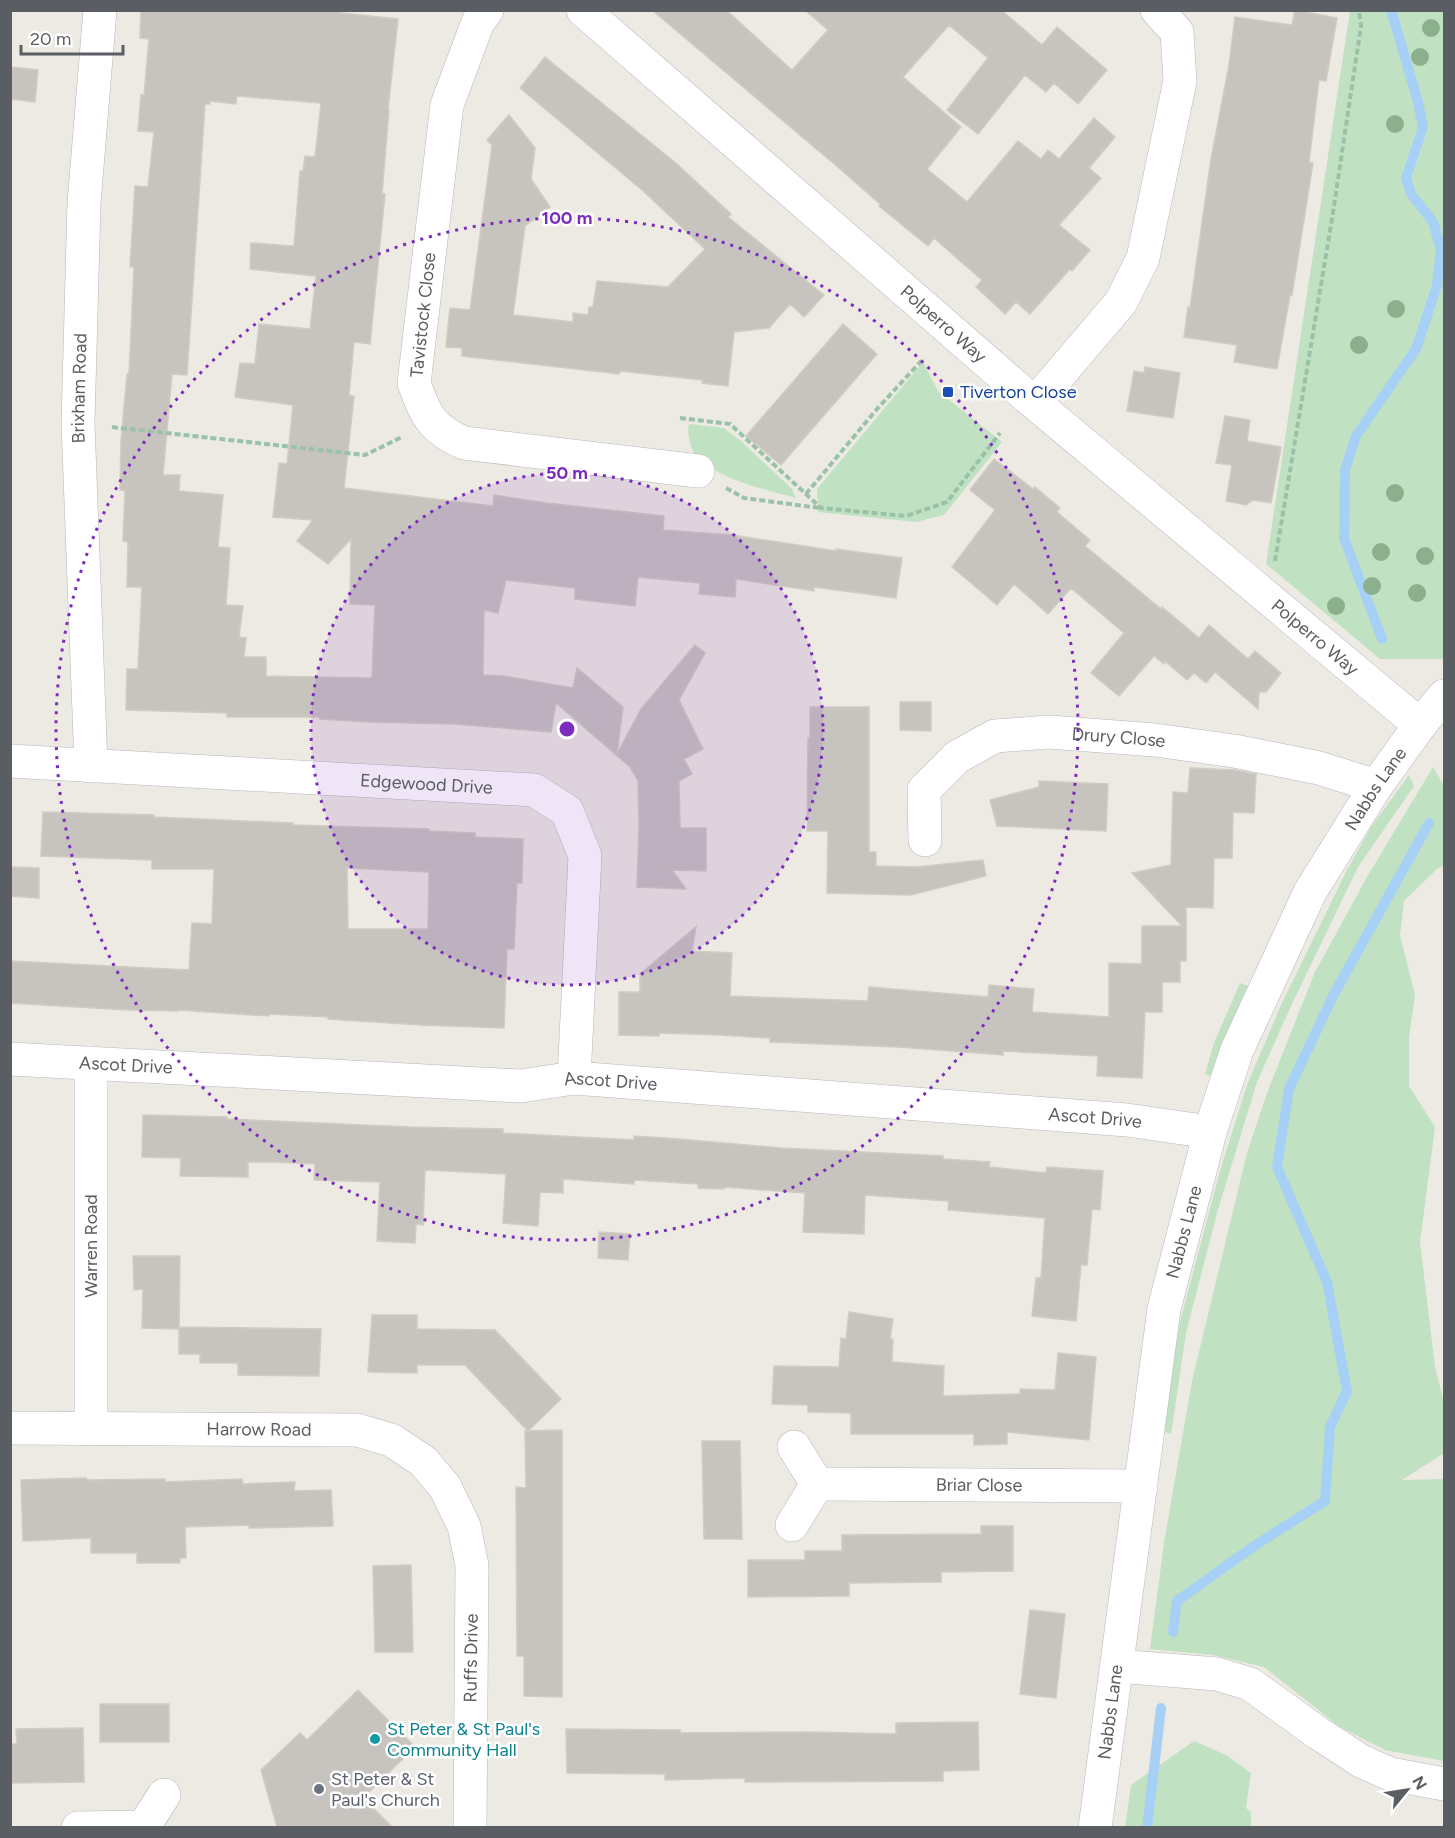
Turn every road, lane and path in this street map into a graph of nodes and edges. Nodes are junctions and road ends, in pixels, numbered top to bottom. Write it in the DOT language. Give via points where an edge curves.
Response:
graph roads {
  1 [pos="100,10"];
  2 [pos="487,10"];
  3 [pos="583,10"];
  4 [pos="1157,10"];
  5 [pos="1359,10"];
  6 [pos="924,358"];
  7 [pos="1035,402"];
  8 [pos="680,418"];
  9 [pos="433,422"];
  10 [pos="78,423"];
  11 [pos="1000,433"];
  12 [pos="698,471"];
  13 [pos="806,494"];
  14 [pos="821,508"];
  15 [pos="1268,598"];
  16 [pos="1444,696"];
  17 [pos="1420,725"];
  18 [pos="10,761"];
  19 [pos="91,765"];
  20 [pos="1376,786"];
  21 [pos="925,840"];
  22 [pos="10,1059"];
  23 [pos="92,1063"];
  24 [pos="574,1078"];
  25 [pos="1210,1132"];
  26 [pos="10,1428"];
  27 [pos="91,1429"];
  28 [pos="794,1447"];
  29 [pos="817,1484"];
  30 [pos="1141,1486"];
  31 [pos="792,1525"];
  32 [pos="464,1526"];
  33 [pos="1117,1666"];
  34 [pos="1444,1784"];
  35 [pos="164,1795"];
  36 [pos="78,1827"];
  37 [pos="143,1827"];
  38 [pos="470,1827"];
  39 [pos="1095,1827"];
  1 -- 10 [label="street, Brixham Road" via="84,203"];
  2 -- 9 [label="street, Tavistock Close" via="478,22 447,105 414,383 422,407"];
  3 -- 7 [label="street, Polperro Way"];
  4 -- 7 [label="street" via="1177,32 1180,81 1143,258 1121,302"];
  5 -- 15 [label="path" via="1361,26 1332,219"];
  6 -- 13 [label="path"];
  7 -- 15 [label="street, Polperro Way"];
  8 -- 13 [label="path" via="729,424"];
  9 -- 10 [label="path" via="365,455"];
  9 -- 12 [label="street, Tavistock Close" via="447,435 464,442"];
  10 -- 19 [label="street, Brixham Road"];
  11 -- 14 [label="path" via="947,502 906,516"];
  12 -- 14 [label="path" via="744,498"];
  13 -- 14 [label="path"];
  15 -- 17 [label="street, Polperro Way"];
  16 -- 17 [label="street, Nabbs Lane"];
  17 -- 20 [label="street, Nabbs Lane"];
  18 -- 19 [label="street, Edgewood Drive"];
  19 -- 24 [label="street, Edgewood Drive" via="534,790 567,811 585,856"];
  20 -- 21 [label="street, Drury Close" via="1319,768 1155,740 1048,732 995,736 957,757 924,790"];
  20 -- 25 [label="street, Nabbs Lane" via="1310,892 1237,1050"];
  22 -- 23 [label="street, Ascot Drive"];
  23 -- 24 [label="street, Ascot Drive" via="521,1086"];
  23 -- 27 [label="street, Warren Road"];
  24 -- 25 [label="street, Ascot Drive" via="1127,1120"];
  25 -- 30 [label="street, Nabbs Lane" via="1164,1309"];
  26 -- 27 [label="street, Harrow Road"];
  27 -- 32 [label="street, Harrow Road" via="357,1430 392,1440 423,1461 446,1487"];
  28 -- 29 [label="street"];
  29 -- 30 [label="street, Briar Close"];
  29 -- 31 [label="street"];
  30 -- 33 [label="street, Nabbs Lane"];
  32 -- 38 [label="street, Ruffs Drive" via="472,1565"];
  33 -- 34 [label="street" via="1217,1674 1250,1684 1361,1761 1390,1774"];
  33 -- 39 [label="street, Nabbs Lane"];
  35 -- 37 [label="street"];
  36 -- 37 [label="street"];
}
